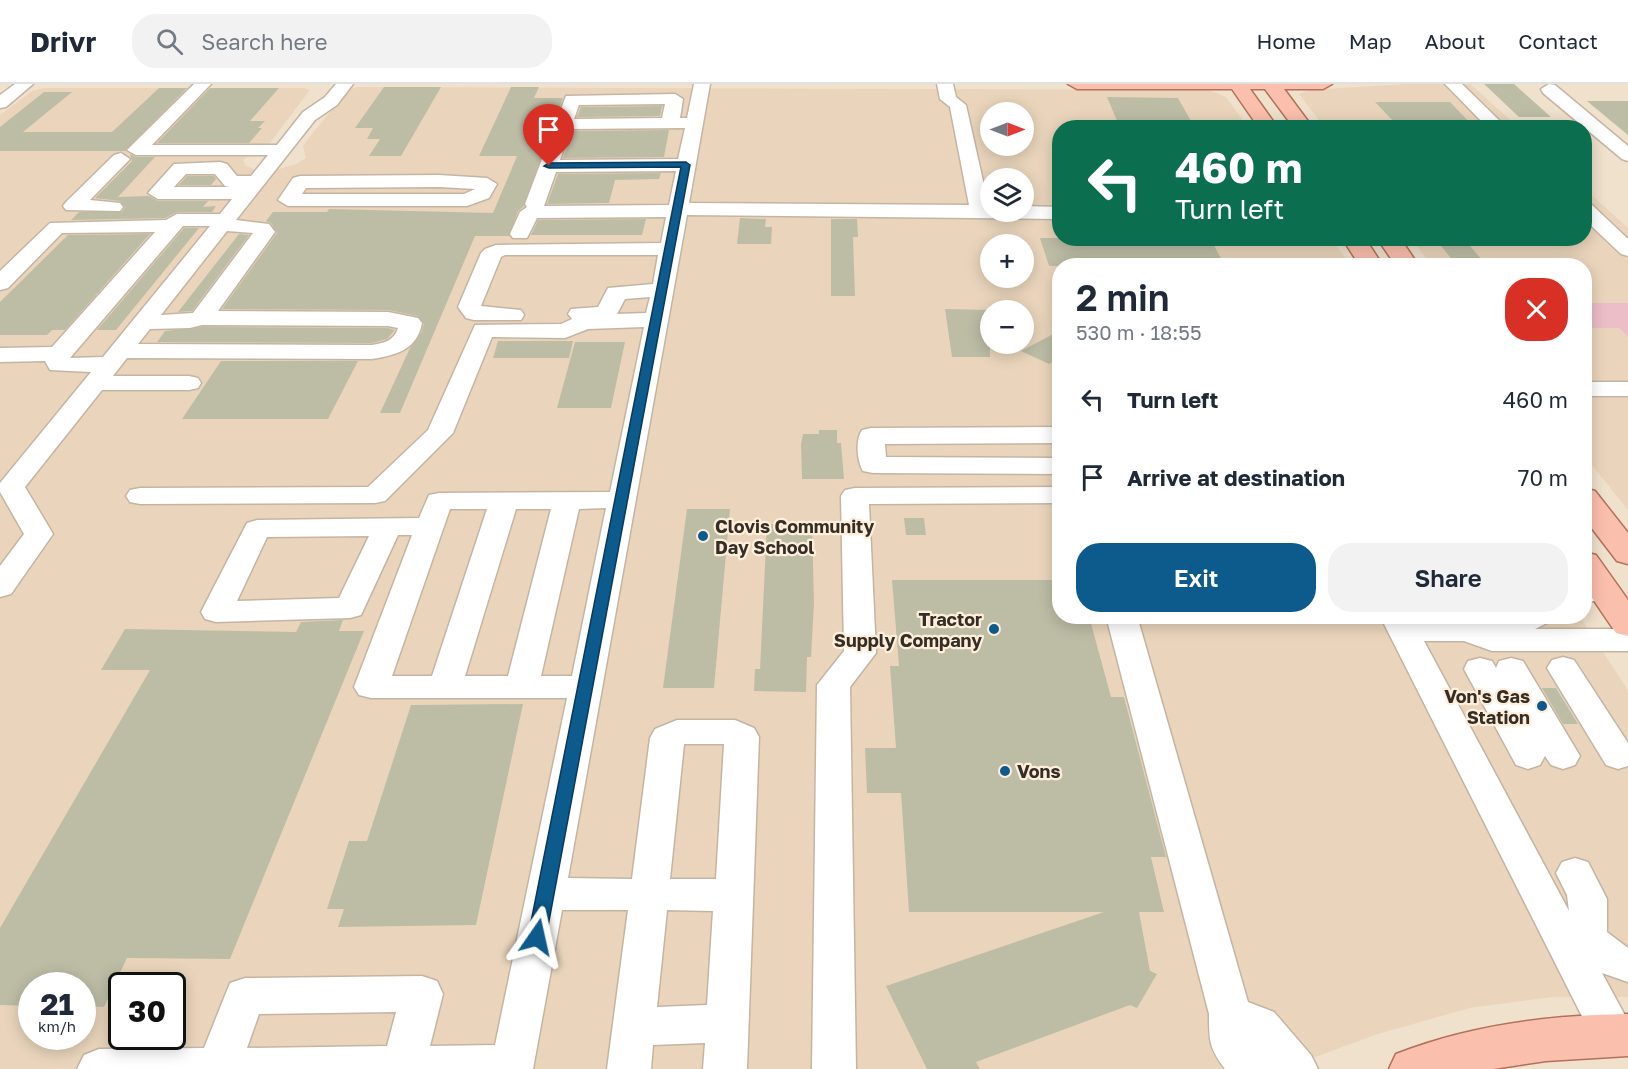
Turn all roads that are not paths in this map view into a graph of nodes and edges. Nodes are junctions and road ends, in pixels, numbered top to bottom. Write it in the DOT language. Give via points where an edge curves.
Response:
graph roads {
  1 [pos="25,84"];
  2 [pos="203,84"];
  3 [pos="326,84"];
  4 [pos="345,84"];
  5 [pos="702,84"];
  6 [pos="945,84"];
  7 [pos="962,84"];
  8 [pos="1077,84"];
  9 [pos="1237,84"];
  10 [pos="1270,84"];
  11 [pos="1323,84"];
  12 [pos="1453,84"];
  13 [pos="1569,84"];
  14 [pos="627,99"];
  15 [pos="0,103"];
  16 [pos="958,105"];
  17 [pos="309,116"];
  18 [pos="1263,120"];
  19 [pos="1298,120"];
  20 [pos="1485,120"];
  21 [pos="1585,120"];
  22 [pos="620,123"];
  23 [pos="682,123"];
  24 [pos="564,124"];
  25 [pos="1592,125"];
  26 [pos="279,154"];
  27 [pos="1628,155"];
  28 [pos="121,159"];
  29 [pos="474,164"];
  30 [pos="686,165"];
  31 [pos="549,166"];
  32 [pos="490,174"];
  33 [pos="980,178"];
  34 [pos="296,188"];
  35 [pos="250,189"];
  36 [pos="535,204"];
  37 [pos="128,207"];
  38 [pos="148,207"];
  39 [pos="677,210"];
  40 [pos="980,211"];
  41 [pos="1034,212"];
  42 [pos="1052,213"];
  43 [pos="1592,216"];
  44 [pos="224,222"];
  45 [pos="174,223"];
  46 [pos="520,234"];
  47 [pos="670,249"];
  48 [pos="1628,250"];
  49 [pos="0,283"];
  50 [pos="662,290"];
  51 [pos="201,318"];
  52 [pos="656,320"];
  53 [pos="143,322"];
  54 [pos="0,354"];
  55 [pos="59,354"];
  56 [pos="116,357"];
  57 [pos="95,383"];
  58 [pos="189,383"];
  59 [pos="1592,389"];
  60 [pos="1628,389"];
  61 [pos="1052,435"];
  62 [pos="1052,466"];
  63 [pos="1052,495"];
  64 [pos="140,496"];
  65 [pos="622,500"];
  66 [pos="504,501"];
  67 [pos="567,501"];
  68 [pos="1592,507"];
  69 [pos="430,526"];
  70 [pos="387,527"];
  71 [pos="1628,554"];
  72 [pos="1592,573"];
  73 [pos="0,587"];
  74 [pos="1606,593"];
  75 [pos="1123,624"];
  76 [pos="1399,624"];
  77 [pos="1478,624"];
  78 [pos="1628,626"];
  79 [pos="1466,631"];
  80 [pos="1628,640"];
  81 [pos="1522,669"];
  82 [pos="445,687"];
  83 [pos="522,687"];
  84 [pos="585,687"];
  85 [pos="1575,873"];
  86 [pos="647,893"];
  87 [pos="545,894"];
  88 [pos="734,895"];
  89 [pos="1628,965"];
  90 [pos="1230,1014"];
  91 [pos="728,1023"];
  92 [pos="633,1027"];
  93 [pos="1620,1035"];
  94 [pos="1474,1058"];
  95 [pos="404,1066"];
  96 [pos="218,1068"];
  97 [pos="99,1069"];
  98 [pos="629,1069"];
  99 [pos="725,1069"];
  100 [pos="834,1069"];
  101 [pos="1252,1069"];
  102 [pos="1296,1069"];
  103 [pos="1413,1069"];
  1 -- 15 [label="street"];
  2 -- 26 [label="street" via="136,150"];
  3 -- 17 [label="street" via="313,101"];
  4 -- 17 [label="street" via="331,101"];
  5 -- 23 [label="street"];
  6 -- 16 [label="street" via="948,99"];
  7 -- 16 [label="street" via="966,99"];
  8 -- 9 [label="main road"];
  9 -- 10 [label="main road"];
  9 -- 18 [label="main road"];
  10 -- 11 [label="main road"];
  10 -- 19 [label="main road"];
  12 -- 20 [label="street"];
  13 -- 21 [label="street" via="1549,90"];
  14 -- 22 [label="street"];
  14 -- 23 [label="street" via="675,99"];
  14 -- 24 [label="street" via="572,100"];
  16 -- 33 [label="street"];
  17 -- 26 [label="street"];
  22 -- 23 [label="street"];
  22 -- 24 [label="street"];
  23 -- 30 [label="street"];
  24 -- 31 [label="street"];
  25 -- 27 [label="street"];
  26 -- 35 [label="street"];
  28 -- 37 [label="street" via="74,206"];
  29 -- 34 [label="street" via="318,165"];
  30 -- 31 [label="street"];
  30 -- 39 [label="street"];
  31 -- 36 [label="street"];
  32 -- 34 [label="street" via="482,194 468,200 288,200"];
  34 -- 35 [label="street"];
  35 -- 44 [label="street"];
  38 -- 45 [label="street" via="186,209"];
  39 -- 40 [label="street"];
  39 -- 46 [label="street" via="530,212"];
  39 -- 47 [label="street"];
  41 -- 42 [label="street"];
  43 -- 48 [label="street"];
  44 -- 45 [label="street"];
  44 -- 51 [label="street" via="255,225 265,232"];
  44 -- 53 [label="street"];
  45 -- 49 [label="street" via="54,229"];
  45 -- 55 [label="street"];
  47 -- 50 [label="street"];
  47 -- 50 [label="street" via="503,249 492,253 469,307 474,314 604,314 616,293"];
  50 -- 52 [label="street"];
  51 -- 53 [label="street"];
  51 -- 56 [label="street" via="388,319 410,323 403,344 372,352"];
  52 -- 64 [label="street" via="584,322 565,331 483,330 440,433 375,495"];
  52 -- 65 [label="street"];
  53 -- 56 [label="street"];
  54 -- 55 [label="street"];
  55 -- 56 [label="street" via="59,365"];
  56 -- 57 [label="street"];
  57 -- 58 [label="street"];
  57 -- 73 [label="street" via="11,487 39,534"];
  59 -- 60 [label="street"];
  61 -- 62 [label="street" via="871,436 873,465"];
  63 -- 100 [label="street" via="855,496 860,653 833,685"];
  65 -- 67 [label="street"];
  65 -- 84 [label="street"];
  66 -- 67 [label="street"];
  66 -- 69 [label="street" via="439,501"];
  66 -- 82 [label="street"];
  67 -- 83 [label="street"];
  68 -- 71 [label="main road"];
  69 -- 70 [label="street"];
  69 -- 82 [label="street" via="371,687"];
  70 -- 70 [label="street" via="257,530 216,612 350,608"];
  72 -- 74 [label="main road"];
  74 -- 78 [label="main road"];
  75 -- 90 [label="street"];
  76 -- 79 [label="street"];
  76 -- 93 [label="street"];
  77 -- 79 [label="street"];
  79 -- 80 [label="street" via="1492,640"];
  81 -- 81 [label="street" via="1547,689 1546,697 1572,756"];
  82 -- 83 [label="street"];
  83 -- 84 [label="street"];
  84 -- 87 [label="street"];
  85 -- 89 [label="street" via="1589,905 1586,930 1590,939 1606,956"];
  86 -- 87 [label="street"];
  86 -- 88 [label="street"];
  86 -- 88 [label="street" via="667,738 677,732 735,732 742,737"];
  86 -- 92 [label="street"];
  87 -- 95 [label="street" via="513,1065"];
  88 -- 91 [label="street"];
  90 -- 101 [label="street" via="1230,1042"];
  90 -- 102 [label="street" via="1259,1025"];
  91 -- 92 [label="street"];
  91 -- 99 [label="street"];
  92 -- 98 [label="street"];
  93 -- 94 [label="main road" via="1538,1039"];
  94 -- 103 [label="main road"];
  95 -- 96 [label="street"];
  95 -- 96 [label="street" via="422,994 245,996"];
  96 -- 97 [label="street"];
}
